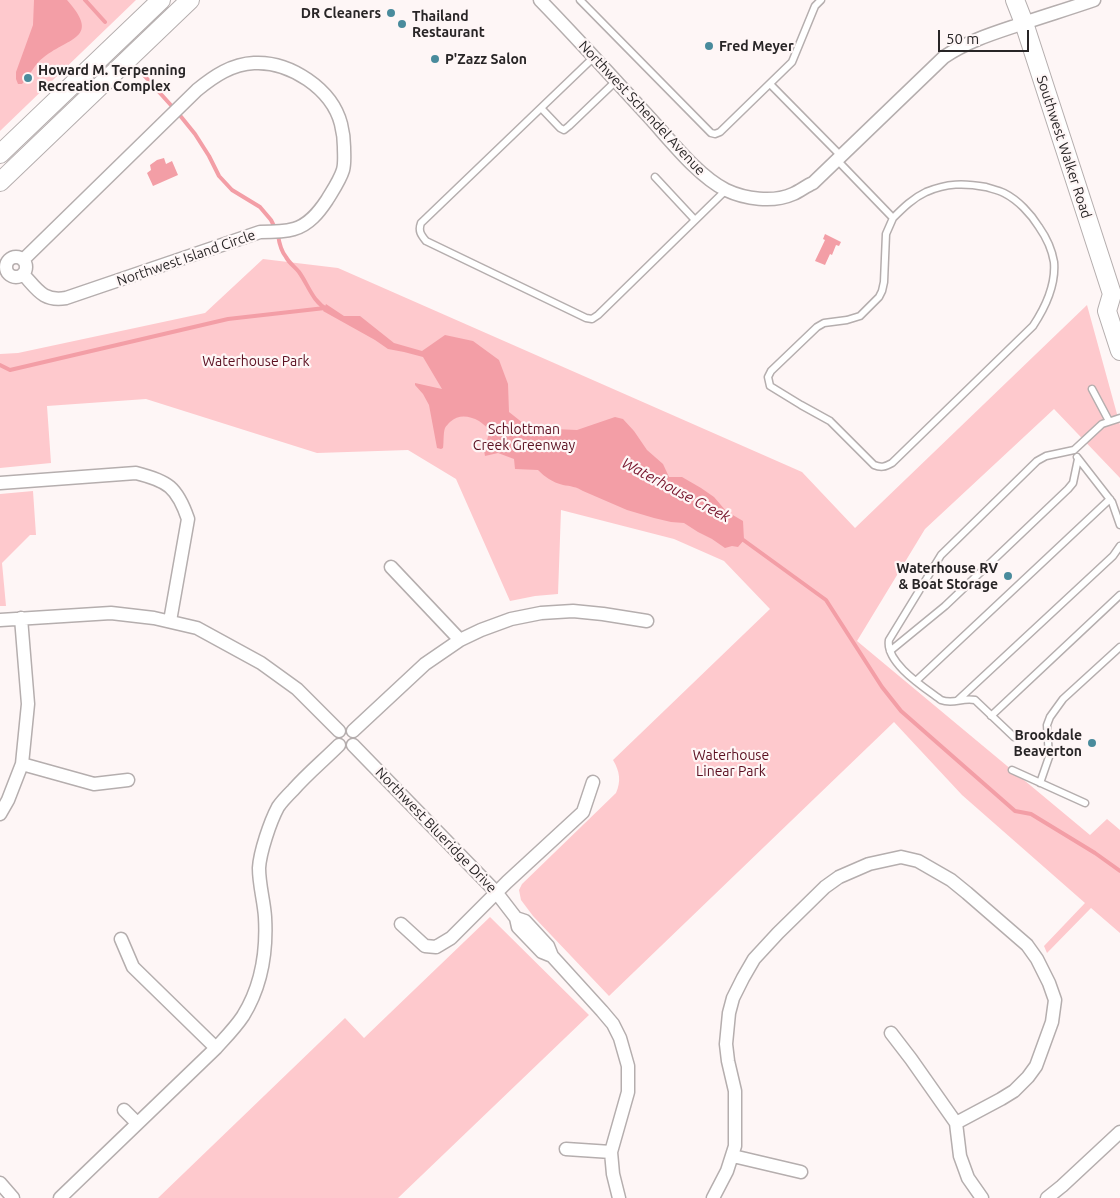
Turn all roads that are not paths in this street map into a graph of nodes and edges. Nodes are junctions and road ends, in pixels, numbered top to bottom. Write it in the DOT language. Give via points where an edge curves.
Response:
graph roads {
  1 [pos="161,0"];
  2 [pos="190,0"];
  3 [pos="540,0"];
  4 [pos="580,0"];
  5 [pos="821,0"];
  6 [pos="1015,0"];
  7 [pos="1094,0"];
  8 [pos="1024,23"];
  9 [pos="594,57"];
  10 [pos="616,81"];
  11 [pos="770,84"];
  12 [pos="541,108"];
  13 [pos="0,154"];
  14 [pos="839,158"];
  15 [pos="655,177"];
  16 [pos="0,182"];
  17 [pos="726,190"];
  18 [pos="893,218"];
  19 [pos="695,220"];
  20 [pos="5,255"];
  21 [pos="23,260"];
  22 [pos="23,274"];
  23 [pos="4,277"];
  24 [pos="1116,297"];
  25 [pos="1120,350"];
  26 [pos="1092,389"];
  27 [pos="1120,418"];
  28 [pos="1109,421"];
  29 [pos="1074,450"];
  30 [pos="1078,459"];
  31 [pos="0,483"];
  32 [pos="1110,499"];
  33 [pos="1120,525"];
  34 [pos="1120,546"];
  35 [pos="391,567"];
  36 [pos="1120,596"];
  37 [pos="21,618"];
  38 [pos="0,620"];
  39 [pos="170,621"];
  40 [pos="648,621"];
  41 [pos="460,640"];
  42 [pos="1120,647"];
  43 [pos="890,651"];
  44 [pos="916,681"];
  45 [pos="956,702"];
  46 [pos="991,716"];
  47 [pos="339,731"];
  48 [pos="353,732"];
  49 [pos="1014,737"];
  50 [pos="339,745"];
  51 [pos="353,745"];
  52 [pos="22,764"];
  53 [pos="1012,770"];
  54 [pos="128,780"];
  55 [pos="593,782"];
  56 [pos="1040,783"];
  57 [pos="1085,803"];
  58 [pos="0,814"];
  59 [pos="496,892"];
  60 [pos="401,924"];
  61 [pos="121,939"];
  62 [pos="891,1033"];
  63 [pos="216,1048"];
  64 [pos="124,1110"];
  65 [pos="137,1123"];
  66 [pos="956,1123"];
  67 [pos="1120,1132"];
  68 [pos="566,1149"];
  69 [pos="611,1152"];
  70 [pos="733,1156"];
  71 [pos="801,1172"];
  72 [pos="0,1183"];
  73 [pos="13,1198"];
  74 [pos="60,1198"];
  75 [pos="619,1198"];
  76 [pos="713,1198"];
  77 [pos="982,1198"];
  78 [pos="1047,1198"];
  1 -- 13 [label="main road"];
  2 -- 16 [label="main road"];
  3 -- 9 [label="street, Northwest Schendel Avenue"];
  4 -- 11 [label="lane" via="711,133 720,132"];
  5 -- 11 [label="lane" via="815,6 792,62"];
  6 -- 8 [label="main road, Southwest Walker Road"];
  7 -- 8 [label="street, Northwest Schendel Avenue"];
  8 -- 14 [label="street, Northwest Schendel Avenue" via="966,44 944,57"];
  8 -- 24 [label="main road, Southwest Walker Road"];
  9 -- 10 [label="street, Northwest Schendel Avenue"];
  9 -- 12 [label="lane"];
  10 -- 12 [label="lane" via="564,130"];
  10 -- 17 [label="street, Northwest Schendel Avenue" via="681,153 706,177"];
  11 -- 14 [label="lane"];
  12 -- 19 [label="lane" via="421,223 420,235 426,241 592,319"];
  14 -- 17 [label="street, Northwest Schendel Avenue" via="812,183 792,194 771,199 743,196"];
  14 -- 18 [label="lane"];
  15 -- 19 [label="lane"];
  17 -- 19 [label="lane"];
  18 -- 18 [label="lane" via="886,234 884,282 875,303 854,319 817,327 768,376 770,386 830,421 879,467 892,463 1033,326 1048,300 1054,273 1054,261 1046,238 1036,222 1003,192 976,185 939,188 924,193"];
  20 -- 21 [label="street"];
  20 -- 23 [label="street"];
  21 -- 22 [label="street" via="26,267"];
  21 -- 22 [label="street, Northwest Island Circle" via="220,73 254,63 290,70 309,80 334,108 344,140 343,170 317,214 303,226 260,232 56,300 41,293"];
  22 -- 23 [label="street"];
  24 -- 25 [label="main road, Southwest Walker Road" via="1107,311"];
  26 -- 28 [label="lane"];
  27 -- 28 [label="lane"];
  28 -- 29 [label="lane"];
  29 -- 30 [label="lane"];
  29 -- 43 [label="lane" via="1037,461 941,555 889,640"];
  30 -- 32 [label="lane"];
  30 -- 43 [label="lane" via="1073,483 1068,489 945,606"];
  31 -- 39 [label="street" via="136,473 167,483 176,493 188,519"];
  32 -- 33 [label="lane"];
  32 -- 44 [label="lane"];
  34 -- 45 [label="lane"];
  35 -- 41 [label="street"];
  36 -- 46 [label="lane"];
  37 -- 38 [label="street"];
  37 -- 39 [label="street" via="111,613"];
  37 -- 52 [label="street" via="28,704"];
  39 -- 47 [label="street" via="196,628 261,663 297,689"];
  40 -- 41 [label="street" via="593,613 540,613 510,619"];
  41 -- 48 [label="street" via="424,664"];
  42 -- 56 [label="lane" via="1055,708 1047,725 1049,756"];
  43 -- 44 [label="lane" via="900,668"];
  44 -- 45 [label="lane" via="941,700"];
  45 -- 46 [label="lane" via="968,698 975,700"];
  46 -- 49 [label="lane"];
  47 -- 48 [label="street" via="346,728"];
  47 -- 50 [label="street"];
  48 -- 51 [label="street" via="356,738"];
  50 -- 51 [label="street" via="347,748"];
  50 -- 63 [label="street" via="288,795 268,830 259,868 265,919 260,978 243,1016"];
  51 -- 59 [label="street, Northwest Blueridge Drive"];
  52 -- 54 [label="street" via="94,784"];
  52 -- 58 [label="street"];
  53 -- 56 [label="lane"];
  55 -- 59 [label="street" via="583,812"];
  56 -- 57 [label="lane"];
  59 -- 60 [label="street" via="451,938 436,947 425,946"];
  59 -- 69 [label="street, Northwest Blueridge Drive" via="516,918 518,927 542,952 552,956 602,1011 620,1038 628,1066 628,1092"];
  61 -- 63 [label="street" via="133,967"];
  62 -- 66 [label="street"];
  63 -- 65 [label="street"];
  64 -- 65 [label="street"];
  65 -- 74 [label="street"];
  66 -- 70 [label="street" via="1000,1100 1028,1077 1036,1066 1052,1022 1055,1000 1038,958 1027,945 951,880 918,861 902,857 869,864 825,887 762,949 742,978 729,1013 726,1044 735,1091"];
  66 -- 77 [label="street" via="960,1156 968,1178"];
  67 -- 78 [label="street"];
  68 -- 69 [label="street"];
  69 -- 75 [label="street, Northwest Blueridge Drive"];
  70 -- 71 [label="street"];
  70 -- 76 [label="street"];
  72 -- 73 [label="street"];
}
